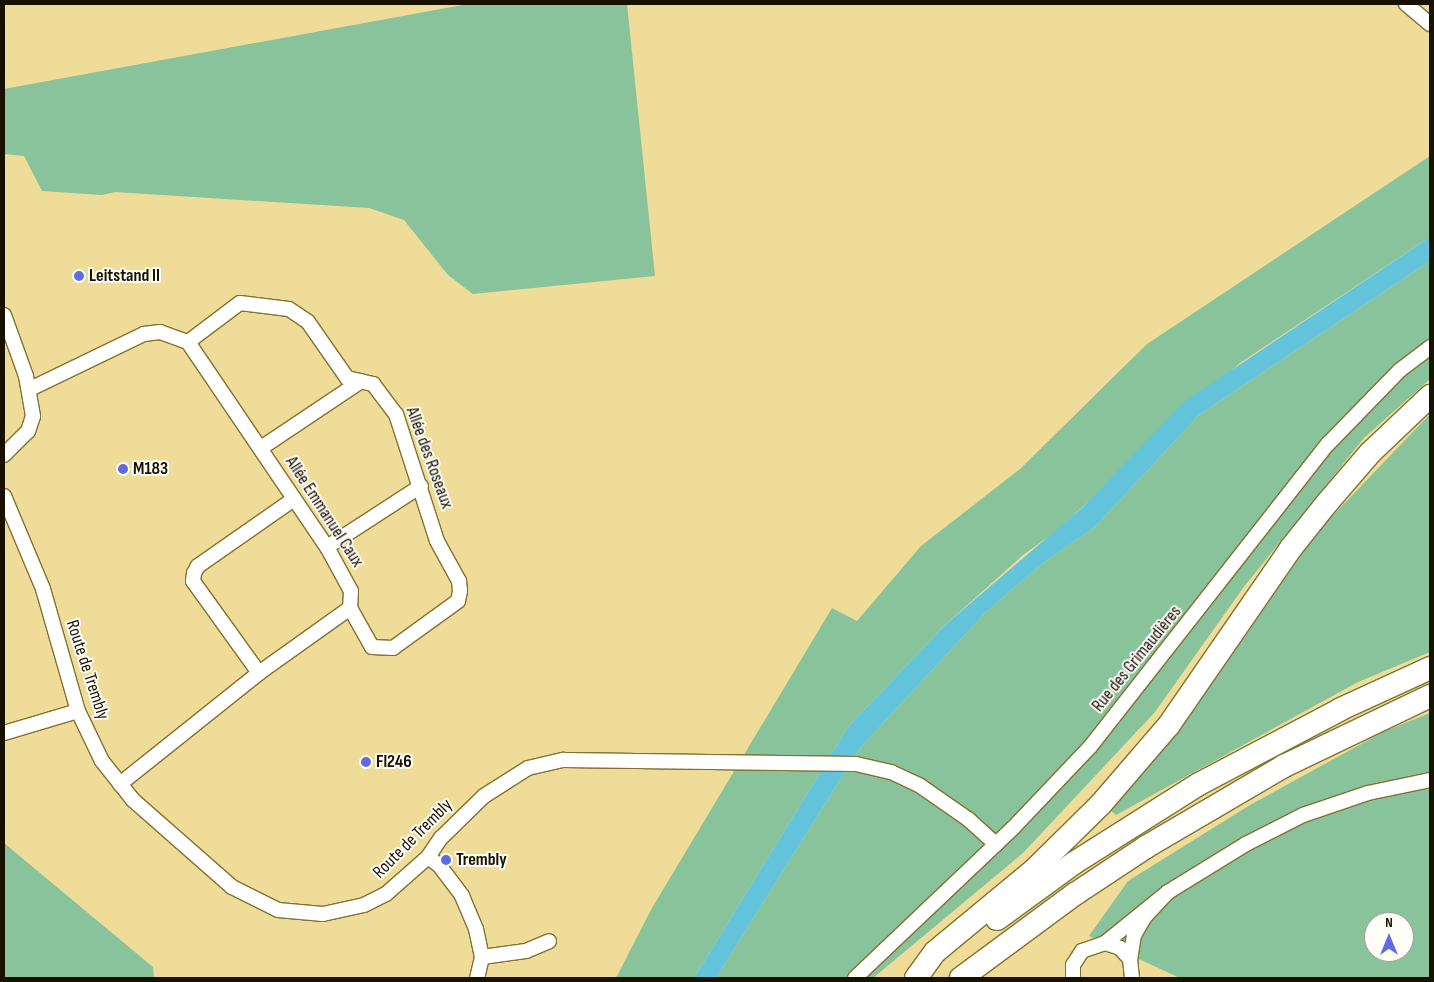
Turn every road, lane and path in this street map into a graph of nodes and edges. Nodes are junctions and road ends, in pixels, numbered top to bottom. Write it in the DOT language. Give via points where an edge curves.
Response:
graph roads {
  1 [pos="1406,4"];
  2 [pos="1430,24"];
  3 [pos="4,315"];
  4 [pos="188,342"];
  5 [pos="1430,347"];
  6 [pos="361,381"];
  7 [pos="30,389"];
  8 [pos="1430,396"];
  9 [pos="261,448"];
  10 [pos="4,455"];
  11 [pos="421,486"];
  12 [pos="4,496"];
  13 [pos="294,498"];
  14 [pos="327,547"];
  15 [pos="350,608"];
  16 [pos="1430,668"];
  17 [pos="259,673"];
  18 [pos="1430,696"];
  19 [pos="78,711"];
  20 [pos="4,733"];
  21 [pos="1430,780"];
  22 [pos="120,784"];
  23 [pos="996,844"];
  24 [pos="428,857"];
  25 [pos="1168,892"];
  26 [pos="549,941"];
  27 [pos="1105,943"];
  28 [pos="482,957"];
  29 [pos="1130,959"];
  30 [pos="477,978"];
  31 [pos="855,978"];
  32 [pos="916,978"];
  33 [pos="922,978"];
  34 [pos="961,978"];
  35 [pos="1073,978"];
  36 [pos="1132,978"];
  1 -- 2 [label="street"];
  3 -- 7 [label="street"];
  4 -- 6 [label="street, Allée des Roseaux" via="240,303 272,305 289,309 308,322 347,378"];
  4 -- 7 [label="street" via="160,332 144,334"];
  4 -- 9 [label="street, Allée Emmanuel Caux"];
  5 -- 23 [label="street, Rue des Grimaudières" via="1316,459 1090,747"];
  6 -- 9 [label="street"];
  6 -- 11 [label="street, Allée des Roseaux" via="373,384 396,414"];
  7 -- 10 [label="street" via="33,416 28,432"];
  8 -- 32 [label="highway" via="1370,453 1327,503 1169,725 1101,804 1033,871 935,952"];
  9 -- 13 [label="street, Allée Emmanuel Caux"];
  11 -- 14 [label="street"];
  11 -- 15 [label="street, Allée des Roseaux" via="443,556 459,581 458,601 393,648 382,649 372,647"];
  12 -- 19 [label="street, Route de Trembly" via="43,589"];
  13 -- 14 [label="street, Allée Emmanuel Caux"];
  13 -- 17 [label="street" via="198,566 193,581"];
  14 -- 15 [label="street, Allée Emmanuel Caux" via="351,591"];
  15 -- 17 [label="street"];
  16 -- 33 [label="highway" via="1341,709 1199,784 1067,869"];
  17 -- 22 [label="street"];
  18 -- 34 [label="highway" via="1284,766 1146,847 1075,894"];
  19 -- 20 [label="street"];
  19 -- 22 [label="street, Route de Trembly" via="102,761"];
  21 -- 25 [label="street" via="1368,793 1303,815 1246,844"];
  22 -- 24 [label="street, Route de Trembly" via="232,888 278,910 323,914 364,905 403,882"];
  23 -- 24 [label="street, Route de Trembly" via="919,785 891,772 856,764 584,759 528,768 484,796 441,838"];
  23 -- 31 [label="street, Rue des Grimaudières"];
  24 -- 28 [label="street" via="439,865 462,896 476,929"];
  25 -- 27 [label="street"];
  25 -- 29 [label="street" via="1144,918 1134,935"];
  26 -- 28 [label="street" via="526,951"];
  27 -- 29 [label="street" via="1120,948"];
  27 -- 35 [label="street" via="1082,951 1073,965"];
  28 -- 30 [label="street"];
  29 -- 36 [label="street"];
}
